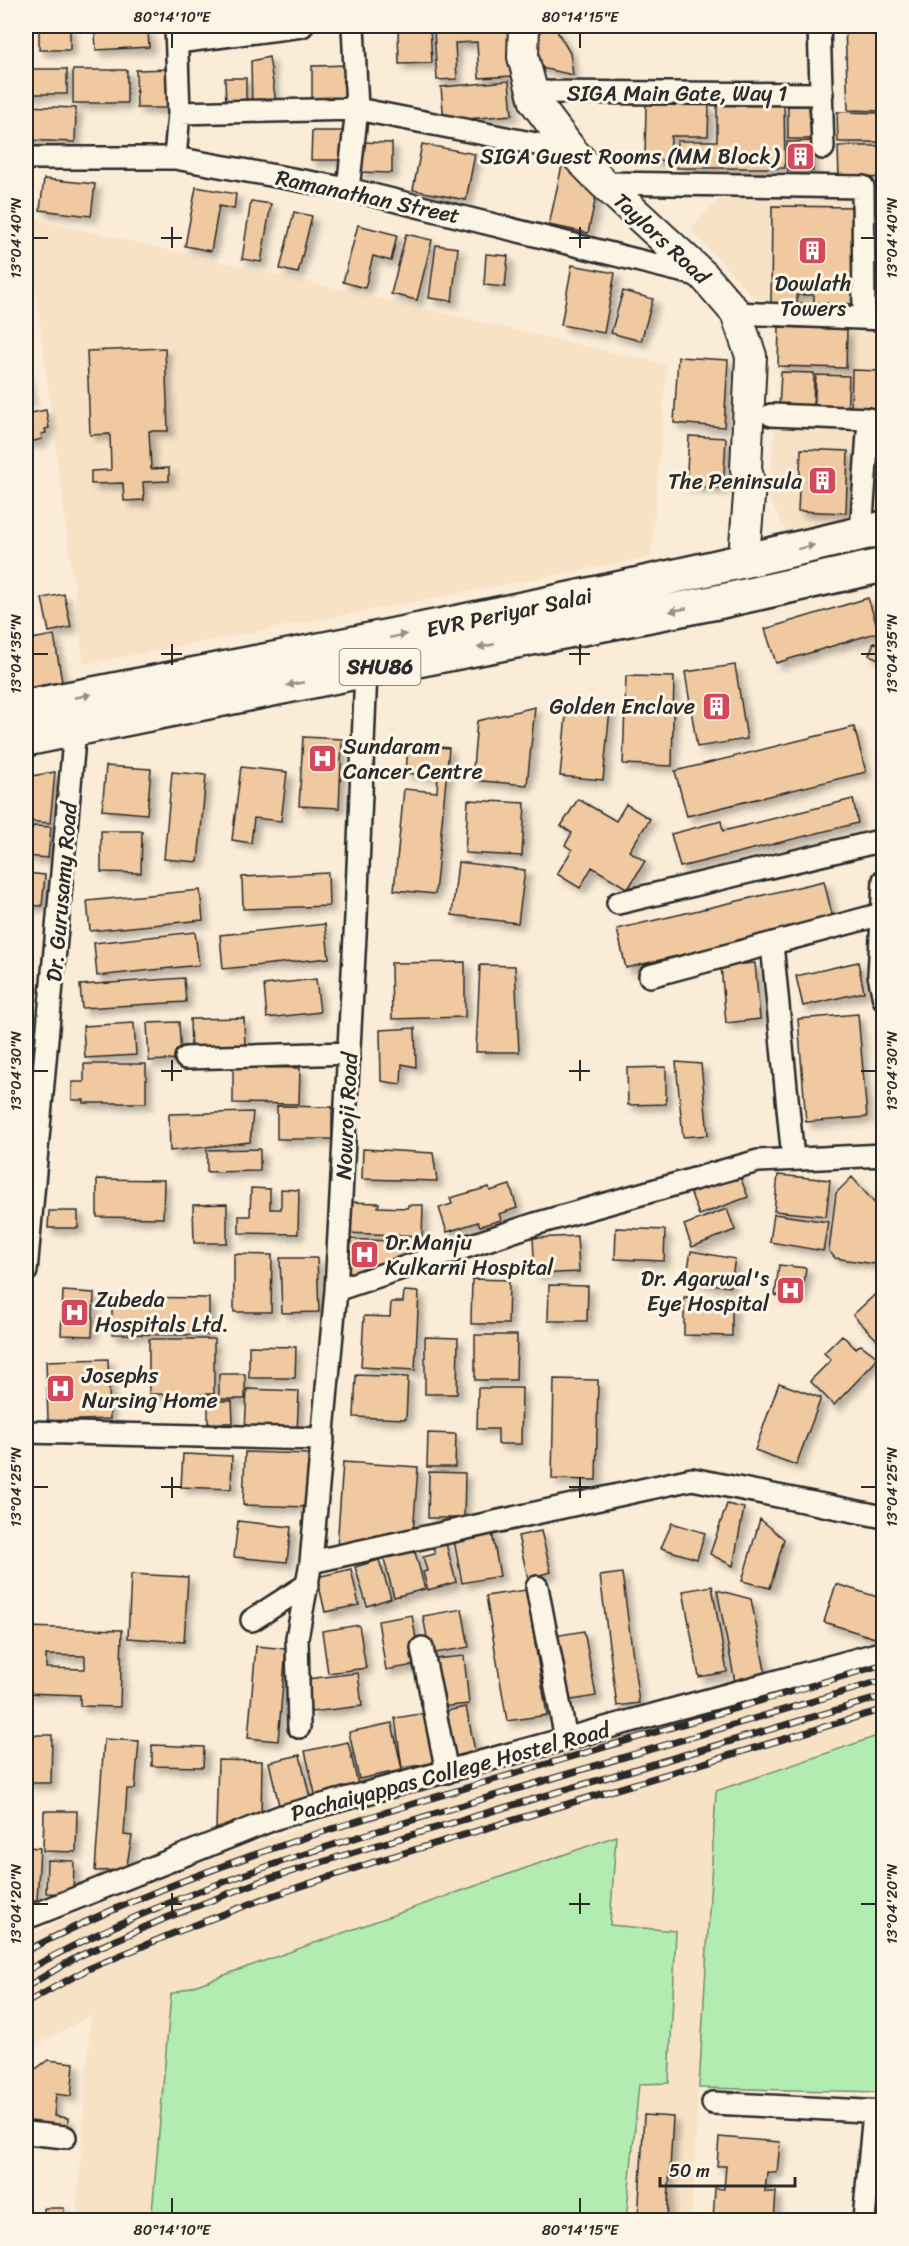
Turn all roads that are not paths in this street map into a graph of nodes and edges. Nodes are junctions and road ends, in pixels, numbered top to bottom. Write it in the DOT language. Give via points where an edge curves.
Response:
graph roads {
  1 [pos="302,26"];
  2 [pos="353,26"];
  3 [pos="524,26"];
  4 [pos="819,26"];
  5 [pos="177,34"];
  6 [pos="532,92"];
  7 [pos="822,94"];
  8 [pos="357,109"];
  9 [pos="179,113"];
  10 [pos="823,147"];
  11 [pos="572,150"];
  12 [pos="26,158"];
  13 [pos="175,158"];
  14 [pos="603,183"];
  15 [pos="348,189"];
  16 [pos="704,276"];
  17 [pos="736,313"];
  18 [pos="874,318"];
  19 [pos="771,415"];
  20 [pos="746,469"];
  21 [pos="872,530"];
  22 [pos="760,558"];
  23 [pos="884,565"];
  24 [pos="729,566"];
  25 [pos="735,597"];
  26 [pos="366,670"];
  27 [pos="26,707"];
  28 [pos="75,729"];
  29 [pos="26,740"];
  30 [pos="884,840"];
  31 [pos="884,880"];
  32 [pos="618,903"];
  33 [pos="882,914"];
  34 [pos="772,944"];
  35 [pos="650,976"];
  36 [pos="884,999"];
  37 [pos="349,1053"];
  38 [pos="186,1059"];
  39 [pos="884,1155"];
  40 [pos="793,1159"];
  41 [pos="26,1271"];
  42 [pos="336,1290"];
  43 [pos="26,1432"];
  44 [pos="323,1439"];
  45 [pos="884,1516"];
  46 [pos="311,1562"];
  47 [pos="308,1584"];
  48 [pos="537,1587"];
  49 [pos="252,1620"];
  50 [pos="422,1648"];
  51 [pos="884,1652"];
  52 [pos="299,1727"];
  53 [pos="566,1739"];
  54 [pos="447,1772"];
  55 [pos="26,1916"];
  56 [pos="713,2103"];
  57 [pos="879,2112"];
  58 [pos="26,2133"];
  59 [pos="65,2137"];
  60 [pos="864,2220"];
  1 -- 5 [label="street"];
  2 -- 8 [label="street"];
  3 -- 6 [label="street, Taylors Road" via="523,57"];
  4 -- 7 [label="street"];
  5 -- 9 [label="street"];
  6 -- 7 [label="street, SIGA Main Gate, Way 1"];
  6 -- 11 [label="street, Taylors Road" via="535,102"];
  7 -- 10 [label="street"];
  8 -- 9 [label="street"];
  8 -- 11 [label="street"];
  8 -- 15 [label="street"];
  9 -- 13 [label="street"];
  11 -- 14 [label="street, Taylors Road"];
  12 -- 13 [label="street, Ramanathan Street"];
  13 -- 15 [label="street, Ramanathan Street"];
  14 -- 16 [label="street, Taylors Road"];
  14 -- 18 [label="street" via="864,187"];
  15 -- 16 [label="street, Ramanathan Street"];
  16 -- 17 [label="street, Taylors Road"];
  17 -- 18 [label="street"];
  17 -- 20 [label="street, Taylors Road" via="751,356"];
  19 -- 21 [label="street" via="869,419"];
  20 -- 22 [label="street, Taylors Road" via="750,484 745,544"];
  20 -- 24 [label="street, Taylors Road" via="739,483"];
  22 -- 21 [label="main road, EVR Periyar Salai / SHU86, one-way"];
  22 -- 24 [label="main road, EVR Periyar Salai / SHU86"];
  23 -- 25 [label="main road, EVR Periyar Salai / SHU86"];
  24 -- 25 [label="street, Taylors Road"];
  27 -- 24 [label="main road, EVR Periyar Salai / SHU86, one-way" via="392,637"];
  25 -- 26 [label="main road, EVR Periyar Salai / SHU86, one-way"];
  26 -- 28 [label="main road, EVR Periyar Salai / SHU86, one-way"];
  26 -- 37 [label="street, Nowroji Road"];
  28 -- 29 [label="main road, EVR Periyar Salai / SHU86"];
  28 -- 41 [label="street, Dr. Gurusamy Road"];
  30 -- 32 [label="street"];
  31 -- 33 [label="street"];
  33 -- 34 [label="street"];
  33 -- 36 [label="street" via="879,975"];
  34 -- 35 [label="street"];
  34 -- 40 [label="street"];
  37 -- 38 [label="street"];
  37 -- 42 [label="street, Nowroji Road"];
  39 -- 40 [label="street"];
  40 -- 42 [label="street" via="758,1161 535,1224"];
  42 -- 44 [label="street, Nowroji Road"];
  43 -- 44 [label="street"];
  44 -- 46 [label="street, Nowroji Road"];
  45 -- 46 [label="street" via="692,1479"];
  46 -- 47 [label="street, Nowroji Road"];
  47 -- 49 [label="street"];
  47 -- 52 [label="street, Nowroji Road" via="297,1638"];
  48 -- 53 [label="street"];
  50 -- 54 [label="street"];
  51 -- 53 [label="street, Pachaiyappas College Hostel Road"];
  53 -- 54 [label="street, Pachaiyappas College Hostel Road"];
  54 -- 55 [label="street, Pachaiyappas College Hostel Road" via="279,1817"];
  56 -- 57 [label="street"];
  57 -- 60 [label="street"];
  58 -- 59 [label="street"];
}
